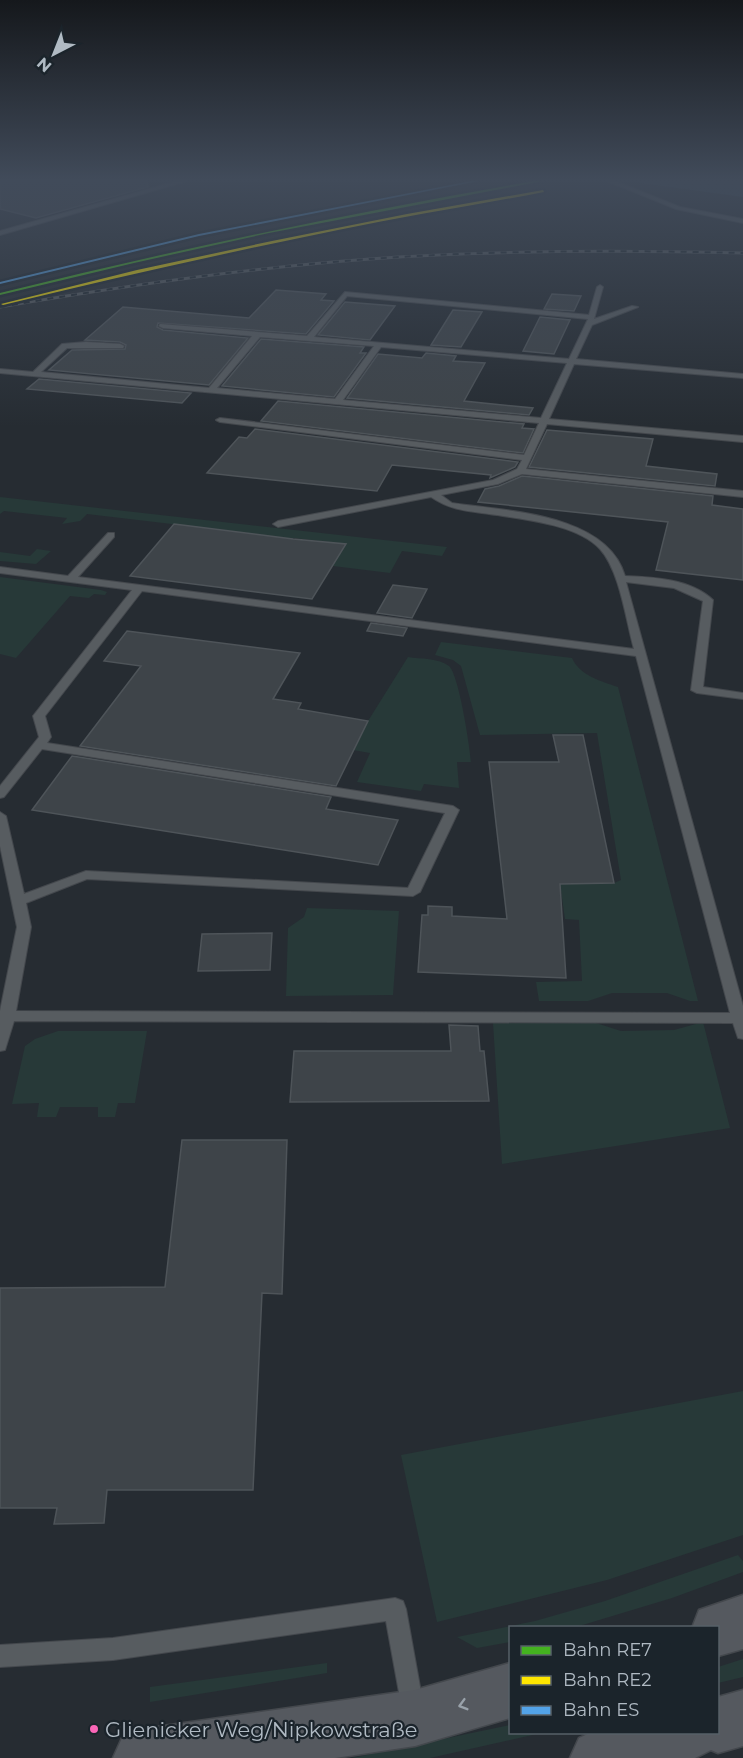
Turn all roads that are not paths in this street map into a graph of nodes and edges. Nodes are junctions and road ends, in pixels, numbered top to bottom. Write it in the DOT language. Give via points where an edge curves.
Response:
graph roads {
  1 [pos="600,287"];
  2 [pos="634,308"];
  3 [pos="590,320"];
  4 [pos="164,326"];
  5 [pos="257,335"];
  6 [pos="308,340"];
  7 [pos="379,345"];
  8 [pos="120,346"];
  9 [pos="572,361"];
  10 [pos="0,371"];
  11 [pos="35,374"];
  12 [pos="743,376"];
  13 [pos="211,390"];
  14 [pos="337,402"];
  15 [pos="220,420"];
  16 [pos="545,422"];
  17 [pos="743,439"];
  18 [pos="528,458"];
  19 [pos="521,471"];
  20 [pos="433,494"];
  21 [pos="743,495"];
  22 [pos="278,524"];
  23 [pos="111,535"];
  24 [pos="0,570"];
  25 [pos="71,579"];
  26 [pos="620,579"];
  27 [pos="140,587"];
  28 [pos="640,653"];
  29 [pos="743,696"];
  30 [pos="39,745"];
  31 [pos="0,794"];
  32 [pos="0,816"];
  33 [pos="19,901"];
  34 [pos="4,1016"];
  35 [pos="741,1018"];
  36 [pos="743,1034"];
  37 [pos="0,1046"];
  38 [pos="743,1622"];
  39 [pos="719,1628"];
  40 [pos="0,1656"];
  41 [pos="509,1691"];
  42 [pos="415,1718"];
  43 [pos="743,1718"];
  44 [pos="719,1724"];
  45 [pos="683,1734"];
  46 [pos="142,1758"];
  47 [pos="599,1758"];
  1 -- 3 [label="lane"];
  2 -- 3 [label="lane"];
  3 -- 6 [label="lane" via="345,294"];
  3 -- 9 [label="lane"];
  4 -- 5 [label="lane"];
  5 -- 6 [label="lane"];
  5 -- 13 [label="lane"];
  6 -- 7 [label="lane"];
  7 -- 9 [label="lane"];
  7 -- 14 [label="lane"];
  8 -- 11 [label="lane" via="65,346"];
  9 -- 12 [label="lane"];
  9 -- 16 [label="lane"];
  10 -- 11 [label="lane"];
  11 -- 13 [label="lane"];
  13 -- 14 [label="lane"];
  14 -- 16 [label="lane"];
  15 -- 18 [label="lane"];
  16 -- 17 [label="lane"];
  16 -- 18 [label="lane"];
  18 -- 19 [label="lane"];
  19 -- 20 [label="lane" via="495,482"];
  19 -- 21 [label="lane"];
  20 -- 22 [label="lane"];
  20 -- 26 [label="lane" via="449,505 536,518 580,531 604,548"];
  23 -- 25 [label="lane"];
  24 -- 25 [label="lane"];
  25 -- 27 [label="lane"];
  26 -- 28 [label="lane"];
  26 -- 29 [label="lane" via="653,580 691,589 708,600 697,690"];
  27 -- 28 [label="lane"];
  27 -- 30 [label="lane" via="39,716 45,736"];
  28 -- 35 [label="lane"];
  30 -- 31 [label="lane"];
  30 -- 33 [label="lane" via="453,810 413,892 86,875"];
  32 -- 33 [label="lane"];
  33 -- 34 [label="lane" via="24,927"];
  34 -- 35 [label="lane"];
  34 -- 37 [label="lane"];
  35 -- 36 [label="lane"];
  38 -- 39 [label="main road"];
  40 -- 42 [label="lane" via="113,1649 395,1609"];
  41 -- 42 [label="main road, one-way"];
  42 -- 46 [label="main road"];
  43 -- 44 [label="main road"];
  45 -- 47 [label="main road"];
}
